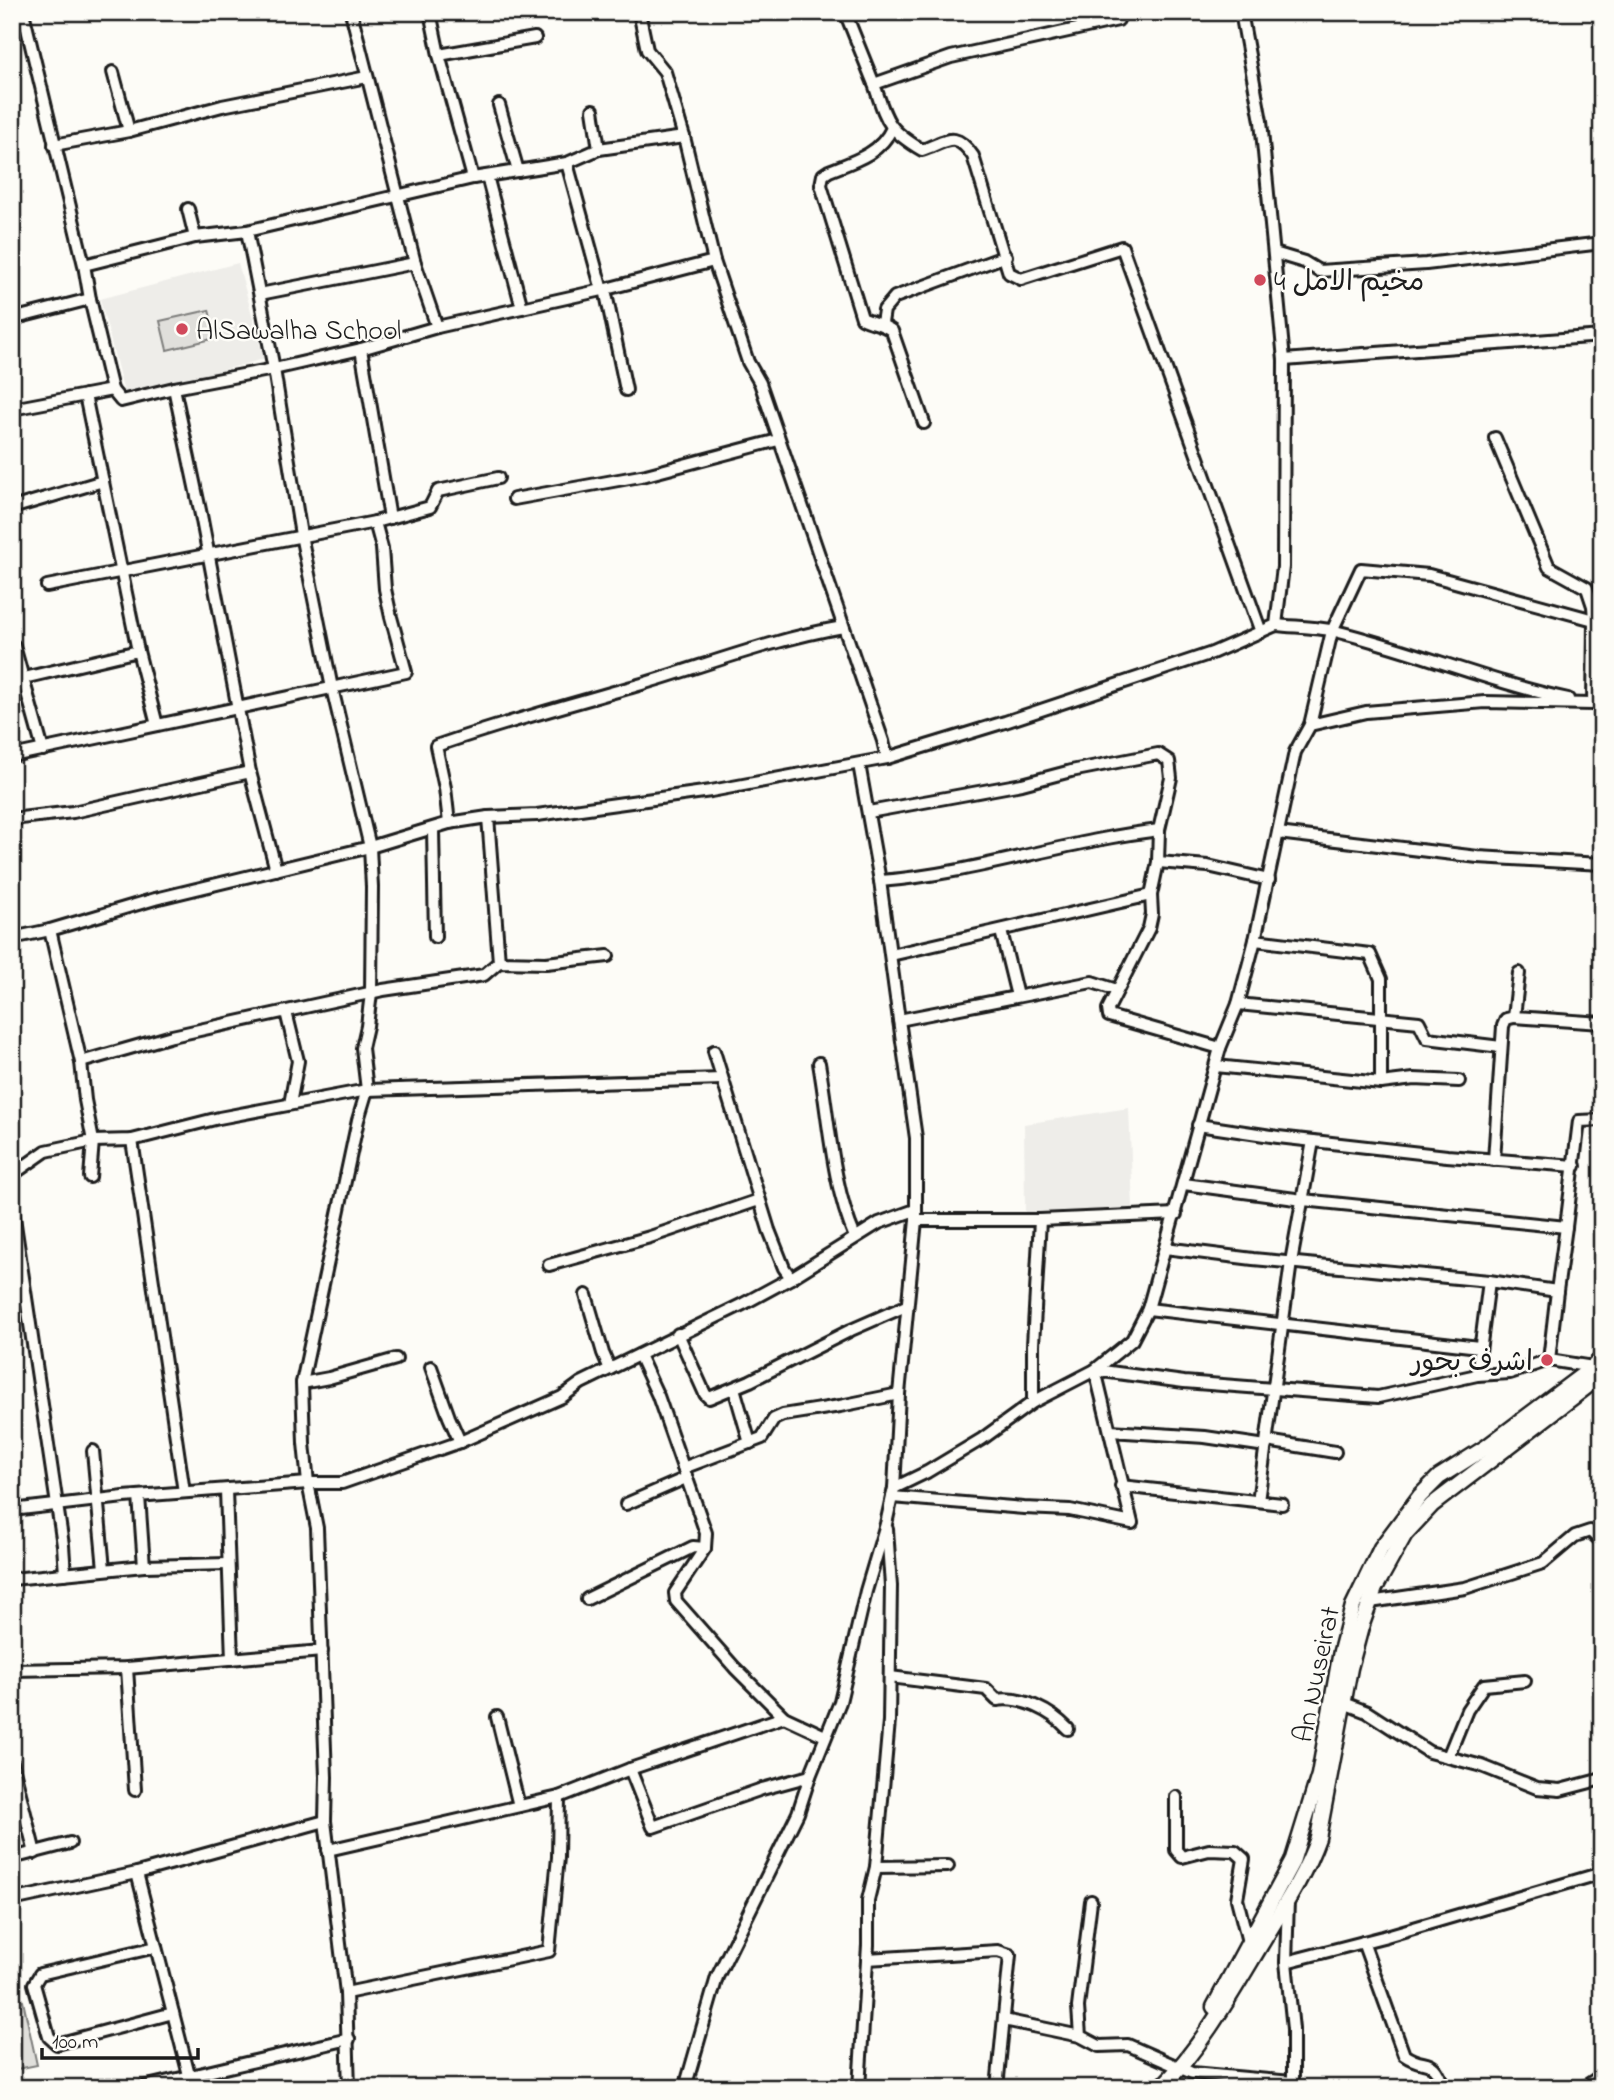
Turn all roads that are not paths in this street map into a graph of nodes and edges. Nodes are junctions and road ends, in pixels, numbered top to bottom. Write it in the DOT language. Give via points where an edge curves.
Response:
graph roads {
  1 [pos="23,12"];
  2 [pos="351,12"];
  3 [pos="430,12"];
  4 [pos="639,12"];
  5 [pos="845,12"];
  6 [pos="1241,12"];
  7 [pos="1600,12"];
  8 [pos="1118,20"];
  9 [pos="1602,25"];
  10 [pos="535,38"];
  11 [pos="439,55"];
  12 [pos="113,72"];
  13 [pos="367,77"];
  14 [pos="874,84"];
  15 [pos="499,105"];
  16 [pos="593,110"];
  17 [pos="892,128"];
  18 [pos="129,131"];
  19 [pos="684,137"];
  20 [pos="54,145"];
  21 [pos="599,149"];
  22 [pos="567,163"];
  23 [pos="518,171"];
  24 [pos="487,176"];
  25 [pos="473,178"];
  26 [pos="399,196"];
  27 [pos="188,209"];
  28 [pos="247,231"];
  29 [pos="195,237"];
  30 [pos="1602,243"];
  31 [pos="1274,253"];
  32 [pos="1006,256"];
  33 [pos="714,261"];
  34 [pos="415,263"];
  35 [pos="84,265"];
  36 [pos="603,290"];
  37 [pos="260,294"];
  38 [pos="90,299"];
  39 [pos="522,308"];
  40 [pos="12,319"];
  41 [pos="883,323"];
  42 [pos="437,327"];
  43 [pos="1602,335"];
  44 [pos="360,349"];
  45 [pos="1284,360"];
  46 [pos="274,369"];
  47 [pos="174,388"];
  48 [pos="112,390"];
  49 [pos="626,390"];
  50 [pos="85,395"];
  51 [pos="12,409"];
  52 [pos="924,423"];
  53 [pos="1495,438"];
  54 [pos="778,440"];
  55 [pos="498,478"];
  56 [pos="103,481"];
  57 [pos="514,499"];
  58 [pos="12,508"];
  59 [pos="390,518"];
  60 [pos="375,522"];
  61 [pos="301,535"];
  62 [pos="207,553"];
  63 [pos="123,573"];
  64 [pos="47,586"];
  65 [pos="1594,620"];
  66 [pos="1276,625"];
  67 [pos="843,627"];
  68 [pos="1332,631"];
  69 [pos="1261,632"];
  70 [pos="12,646"];
  71 [pos="138,651"];
  72 [pos="24,678"];
  73 [pos="332,688"];
  74 [pos="1599,704"];
  75 [pos="238,707"];
  76 [pos="157,725"];
  77 [pos="1310,725"];
  78 [pos="43,750"];
  79 [pos="12,756"];
  80 [pos="887,758"];
  81 [pos="859,764"];
  82 [pos="250,772"];
  83 [pos="869,812"];
  84 [pos="488,817"];
  85 [pos="12,818"];
  86 [pos="449,823"];
  87 [pos="433,829"];
  88 [pos="1159,831"];
  89 [pos="1278,833"];
  90 [pos="370,847"];
  91 [pos="1158,862"];
  92 [pos="1602,864"];
  93 [pos="276,870"];
  94 [pos="1269,880"];
  95 [pos="880,881"];
  96 [pos="1151,895"];
  97 [pos="50,930"];
  98 [pos="1001,931"];
  99 [pos="435,937"];
  100 [pos="12,938"];
  101 [pos="1255,940"];
  102 [pos="891,955"];
  103 [pos="608,956"];
  104 [pos="499,962"];
  105 [pos="1519,973"];
  106 [pos="1117,990"];
  107 [pos="371,993"];
  108 [pos="1017,996"];
  109 [pos="1238,1004"];
  110 [pos="286,1012"];
  111 [pos="1514,1017"];
  112 [pos="899,1020"];
  113 [pos="1383,1020"];
  114 [pos="1602,1023"];
  115 [pos="1501,1047"];
  116 [pos="1220,1048"];
  117 [pos="714,1051"];
  118 [pos="81,1062"];
  119 [pos="819,1063"];
  120 [pos="1216,1066"];
  121 [pos="722,1079"];
  122 [pos="1460,1081"];
  123 [pos="1381,1083"];
  124 [pos="367,1090"];
  125 [pos="290,1104"];
  126 [pos="1602,1120"];
  127 [pos="1198,1125"];
  128 [pos="132,1140"];
  129 [pos="1313,1140"];
  130 [pos="93,1141"];
  131 [pos="1494,1160"];
  132 [pos="1575,1166"];
  133 [pos="12,1175"];
  134 [pos="90,1177"];
  135 [pos="1184,1184"];
  136 [pos="759,1200"];
  137 [pos="1303,1200"];
  138 [pos="12,1204"];
  139 [pos="1176,1214"];
  140 [pos="916,1215"];
  141 [pos="1040,1220"];
  142 [pos="1566,1227"];
  143 [pos="855,1237"];
  144 [pos="1165,1248"];
  145 [pos="1292,1262"];
  146 [pos="549,1265"];
  147 [pos="791,1278"];
  148 [pos="1489,1281"];
  149 [pos="1557,1291"];
  150 [pos="586,1295"];
  151 [pos="906,1306"];
  152 [pos="1148,1309"];
  153 [pos="1283,1325"];
  154 [pos="678,1334"];
  155 [pos="1479,1347"];
  156 [pos="639,1355"];
  157 [pos="396,1359"];
  158 [pos="1549,1360"];
  159 [pos="431,1367"];
  160 [pos="1599,1367"];
  161 [pos="610,1369"];
  162 [pos="1095,1370"];
  163 [pos="1477,1375"];
  164 [pos="302,1382"];
  165 [pos="734,1388"];
  166 [pos="1273,1388"];
  167 [pos="899,1394"];
  168 [pos="1033,1402"];
  169 [pos="1110,1431"];
  170 [pos="460,1442"];
  171 [pos="750,1443"];
  172 [pos="1266,1443"];
  173 [pos="93,1451"];
  174 [pos="1335,1452"];
  175 [pos="685,1473"];
  176 [pos="308,1483"];
  177 [pos="1121,1486"];
  178 [pos="226,1490"];
  179 [pos="184,1492"];
  180 [pos="893,1492"];
  181 [pos="139,1496"];
  182 [pos="99,1499"];
  183 [pos="1258,1501"];
  184 [pos="57,1504"];
  185 [pos="626,1504"];
  186 [pos="1282,1504"];
  187 [pos="12,1510"];
  188 [pos="886,1524"];
  189 [pos="1602,1542"];
  190 [pos="705,1548"];
  191 [pos="229,1564"];
  192 [pos="144,1566"];
  193 [pos="104,1569"];
  194 [pos="65,1574"];
  195 [pos="12,1579"];
  196 [pos="587,1599"];
  197 [pos="1370,1602"];
  198 [pos="322,1651"];
  199 [pos="232,1659"];
  200 [pos="127,1668"];
  201 [pos="12,1670"];
  202 [pos="890,1677"];
  203 [pos="1525,1681"];
  204 [pos="1344,1703"];
  205 [pos="497,1717"];
  206 [pos="784,1717"];
  207 [pos="1068,1729"];
  208 [pos="825,1736"];
  209 [pos="1448,1757"];
  210 [pos="12,1762"];
  211 [pos="630,1769"];
  212 [pos="810,1776"];
  213 [pos="1602,1779"];
  214 [pos="135,1790"];
  215 [pos="559,1797"];
  216 [pos="1176,1797"];
  217 [pos="519,1806"];
  218 [pos="325,1821"];
  219 [pos="70,1843"];
  220 [pos="328,1850"];
  221 [pos="35,1853"];
  222 [pos="12,1858"];
  223 [pos="948,1866"];
  224 [pos="876,1867"];
  225 [pos="137,1873"];
  226 [pos="1602,1873"];
  227 [pos="12,1900"];
  228 [pos="1288,1900"];
  229 [pos="1091,1901"];
  230 [pos="1248,1942"];
  231 [pos="1363,1942"];
  232 [pos="156,1947"];
  233 [pos="867,1959"];
  234 [pos="1286,1962"];
  235 [pos="346,1993"];
  236 [pos="173,2013"];
  237 [pos="1004,2020"];
  238 [pos="1080,2036"];
  239 [pos="349,2039"];
  240 [pos="1200,2041"];
  241 [pos="1180,2068"];
  242 [pos="1602,2074"];
  243 [pos="188,2075"];
  244 [pos="1293,2085"];
  245 [pos="139,2088"];
  246 [pos="349,2088"];
  247 [pos="685,2088"];
  248 [pos="859,2088"];
  249 [pos="997,2088"];
  250 [pos="1161,2088"];
  251 [pos="1444,2088"];
  252 [pos="1583,2088"];
  1 -- 20 [label="street"];
  2 -- 13 [label="street"];
  3 -- 11 [label="street"];
  4 -- 19 [label="street" via="647,50 665,72"];
  5 -- 14 [label="street"];
  6 -- 31 [label="street" via="1261,121"];
  7 -- 9 [label="street"];
  8 -- 14 [label="street" via="951,57"];
  10 -- 11 [label="street"];
  11 -- 25 [label="street"];
  12 -- 18 [label="street"];
  13 -- 18 [label="street" via="222,106"];
  13 -- 26 [label="street"];
  14 -- 17 [label="street"];
  15 -- 23 [label="street"];
  16 -- 21 [label="street"];
  17 -- 32 [label="street" via="922,150 955,139 964,142 973,156"];
  17 -- 41 [label="street" via="875,152 822,175 821,185 862,318"];
  18 -- 20 [label="street"];
  19 -- 21 [label="street"];
  19 -- 33 [label="street"];
  20 -- 35 [label="street"];
  21 -- 22 [label="street"];
  22 -- 23 [label="street"];
  22 -- 36 [label="street"];
  23 -- 24 [label="street"];
  24 -- 25 [label="street"];
  24 -- 39 [label="street"];
  25 -- 26 [label="street"];
  26 -- 28 [label="street"];
  26 -- 34 [label="street"];
  27 -- 29 [label="street"];
  28 -- 29 [label="street"];
  28 -- 37 [label="street"];
  29 -- 35 [label="street"];
  30 -- 31 [label="street" via="1426,264 1319,271"];
  31 -- 45 [label="street"];
  32 -- 41 [label="street" via="895,298 884,310"];
  32 -- 69 [label="street" via="1009,273 1021,279 1122,247"];
  33 -- 36 [label="street"];
  33 -- 54 [label="street"];
  34 -- 37 [label="street"];
  34 -- 42 [label="street"];
  35 -- 38 [label="street"];
  36 -- 39 [label="street"];
  36 -- 49 [label="street"];
  37 -- 46 [label="street"];
  38 -- 40 [label="street"];
  38 -- 48 [label="street"];
  39 -- 42 [label="street"];
  41 -- 52 [label="street" via="892,331"];
  42 -- 44 [label="street"];
  43 -- 45 [label="street"];
  44 -- 46 [label="street"];
  44 -- 59 [label="street"];
  45 -- 66 [label="street" via="1283,567"];
  46 -- 47 [label="street"];
  46 -- 61 [label="street"];
  47 -- 48 [label="street" via="121,401"];
  47 -- 62 [label="street"];
  48 -- 50 [label="street"];
  50 -- 51 [label="street"];
  50 -- 56 [label="street"];
  53 -- 65 [label="street" via="1549,567 1587,588"];
  54 -- 57 [label="street" via="646,475"];
  54 -- 67 [label="street"];
  55 -- 59 [label="street" via="438,491 430,507"];
  56 -- 58 [label="street"];
  56 -- 63 [label="street"];
  59 -- 60 [label="street"];
  60 -- 61 [label="street"];
  60 -- 73 [label="street" via="389,608 406,673"];
  61 -- 62 [label="street"];
  61 -- 73 [label="street"];
  62 -- 63 [label="street"];
  62 -- 75 [label="street"];
  63 -- 64 [label="street"];
  63 -- 71 [label="street"];
  65 -- 68 [label="street" via="1429,575 1361,569"];
  65 -- 74 [label="street"];
  66 -- 68 [label="street"];
  66 -- 69 [label="street"];
  67 -- 80 [label="street"];
  67 -- 86 [label="street" via="796,635 436,746"];
  68 -- 74 [label="street" via="1536,692"];
  68 -- 77 [label="street"];
  69 -- 80 [label="street" via="1199,657"];
  70 -- 72 [label="street"];
  71 -- 72 [label="street"];
  71 -- 76 [label="street"];
  72 -- 78 [label="street"];
  73 -- 75 [label="street"];
  73 -- 90 [label="street"];
  74 -- 77 [label="street" via="1485,702 1366,712"];
  75 -- 76 [label="street"];
  75 -- 82 [label="street"];
  76 -- 78 [label="street"];
  77 -- 89 [label="street" via="1295,752"];
  78 -- 79 [label="street"];
  80 -- 81 [label="street"];
  81 -- 83 [label="street"];
  81 -- 84 [label="street" via="711,791 537,815"];
  82 -- 85 [label="street" via="72,812"];
  82 -- 93 [label="street"];
  83 -- 88 [label="street" via="1158,754 1169,761 1171,778"];
  83 -- 95 [label="street"];
  84 -- 86 [label="street"];
  84 -- 104 [label="street"];
  86 -- 87 [label="street"];
  87 -- 90 [label="street"];
  87 -- 99 [label="street"];
  88 -- 91 [label="street"];
  88 -- 95 [label="street" via="1114,836 917,878"];
  89 -- 92 [label="street" via="1478,857"];
  89 -- 94 [label="street"];
  90 -- 93 [label="street"];
  90 -- 107 [label="street"];
  91 -- 94 [label="street" via="1208,866"];
  91 -- 96 [label="street"];
  93 -- 97 [label="street"];
  94 -- 101 [label="street"];
  95 -- 102 [label="street"];
  96 -- 98 [label="street"];
  96 -- 106 [label="street" via="1149,928"];
  97 -- 100 [label="street"];
  97 -- 118 [label="street"];
  98 -- 102 [label="street"];
  98 -- 108 [label="street"];
  101 -- 109 [label="street"];
  101 -- 113 [label="street" via="1370,954 1381,979"];
  102 -- 112 [label="street"];
  103 -- 104 [label="street" via="547,963"];
  104 -- 107 [label="street" via="484,975"];
  105 -- 111 [label="street"];
  106 -- 108 [label="street" via="1092,982"];
  106 -- 116 [label="street" via="1108,1016"];
  107 -- 110 [label="street"];
  107 -- 124 [label="street" via="362,1048"];
  108 -- 112 [label="street"];
  109 -- 113 [label="street"];
  109 -- 116 [label="street"];
  110 -- 118 [label="street" via="172,1036"];
  110 -- 125 [label="street" via="298,1061"];
  111 -- 114 [label="street"];
  111 -- 115 [label="street" via="1506,1019"];
  112 -- 140 [label="street" via="916,1138"];
  113 -- 115 [label="street" via="1419,1022 1427,1038"];
  113 -- 123 [label="street"];
  115 -- 131 [label="street"];
  116 -- 120 [label="street"];
  117 -- 121 [label="street"];
  118 -- 130 [label="street"];
  119 -- 143 [label="street" via="832,1156"];
  120 -- 123 [label="street"];
  120 -- 127 [label="street"];
  121 -- 124 [label="street"];
  121 -- 136 [label="street"];
  122 -- 123 [label="street"];
  124 -- 125 [label="street"];
  124 -- 164 [label="street"];
  125 -- 128 [label="street"];
  126 -- 132 [label="street" via="1579,1121"];
  127 -- 129 [label="street"];
  127 -- 135 [label="street"];
  128 -- 130 [label="street"];
  128 -- 179 [label="street"];
  129 -- 131 [label="street"];
  129 -- 137 [label="street"];
  130 -- 133 [label="street" via="46,1151"];
  130 -- 134 [label="street"];
  131 -- 132 [label="street"];
  132 -- 142 [label="street"];
  135 -- 137 [label="street"];
  135 -- 139 [label="street"];
  136 -- 146 [label="street"];
  136 -- 147 [label="street"];
  137 -- 142 [label="street"];
  137 -- 145 [label="street"];
  138 -- 184 [label="street"];
  139 -- 141 [label="street"];
  139 -- 144 [label="street"];
  140 -- 141 [label="street"];
  140 -- 143 [label="street" via="879,1223"];
  140 -- 151 [label="street"];
  141 -- 168 [label="street"];
  142 -- 149 [label="street"];
  143 -- 147 [label="street"];
  144 -- 145 [label="street"];
  144 -- 152 [label="street"];
  145 -- 148 [label="street"];
  145 -- 153 [label="street"];
  147 -- 154 [label="street"];
  148 -- 149 [label="street"];
  148 -- 155 [label="street"];
  149 -- 158 [label="street"];
  150 -- 161 [label="street"];
  151 -- 165 [label="street"];
  151 -- 167 [label="street"];
  152 -- 153 [label="street"];
  152 -- 162 [label="street" via="1132,1340"];
  153 -- 155 [label="street"];
  153 -- 166 [label="street"];
  154 -- 156 [label="street"];
  154 -- 165 [label="street" via="709,1398"];
  155 -- 163 [label="street"];
  156 -- 161 [label="street"];
  156 -- 175 [label="street"];
  157 -- 164 [label="street"];
  158 -- 160 [label="street"];
  158 -- 163 [label="street" via="1510,1373"];
  159 -- 170 [label="street"];
  160 -- 197 [label="main road, An Nuseirat" via="1432,1505 1405,1534"];
  160 -- 230 [label="main road, An Nuseirat" via="1439,1477 1381,1548 1353,1606 1311,1806 1292,1862"];
  161 -- 170 [label="street" via="562,1397"];
  162 -- 166 [label="street"];
  162 -- 168 [label="street"];
  162 -- 169 [label="street"];
  163 -- 166 [label="street" via="1378,1397"];
  164 -- 176 [label="street"];
  165 -- 171 [label="street"];
  166 -- 172 [label="street"];
  167 -- 171 [label="street" via="783,1415 774,1419 762,1438"];
  167 -- 180 [label="street"];
  168 -- 180 [label="street" via="982,1439"];
  169 -- 172 [label="street"];
  169 -- 177 [label="street"];
  170 -- 176 [label="street" via="342,1483"];
  171 -- 175 [label="street"];
  172 -- 174 [label="street"];
  172 -- 183 [label="street"];
  173 -- 182 [label="street"];
  175 -- 185 [label="street"];
  175 -- 190 [label="street" via="706,1533"];
  176 -- 178 [label="street"];
  176 -- 198 [label="street" via="317,1528"];
  177 -- 180 [label="street" via="1132,1523 1070,1510"];
  177 -- 183 [label="street"];
  178 -- 179 [label="street"];
  178 -- 191 [label="street"];
  179 -- 181 [label="street"];
  180 -- 188 [label="street"];
  181 -- 182 [label="street"];
  181 -- 192 [label="street"];
  182 -- 184 [label="street"];
  182 -- 193 [label="street"];
  183 -- 186 [label="street"];
  184 -- 187 [label="street"];
  184 -- 194 [label="street"];
  188 -- 202 [label="street"];
  188 -- 208 [label="street" via="840,1703"];
  189 -- 197 [label="street" via="1590,1531 1575,1536 1543,1563 1465,1588"];
  190 -- 196 [label="street" via="693,1546"];
  190 -- 206 [label="street" via="675,1592 676,1601"];
  191 -- 192 [label="street"];
  191 -- 199 [label="street"];
  192 -- 193 [label="street"];
  193 -- 194 [label="street"];
  194 -- 195 [label="street"];
  197 -- 204 [label="main road, An Nuseirat"];
  198 -- 199 [label="street"];
  198 -- 218 [label="street"];
  199 -- 200 [label="street"];
  200 -- 201 [label="street"];
  200 -- 214 [label="street"];
  202 -- 207 [label="street" via="986,1689 997,1700 1007,1698 1055,1716"];
  202 -- 224 [label="street"];
  203 -- 209 [label="street" via="1484,1685 1467,1710"];
  204 -- 209 [label="street" via="1367,1712 1429,1752"];
  204 -- 228 [label="main road, An Nuseirat" via="1318,1838"];
  205 -- 217 [label="street"];
  206 -- 208 [label="street"];
  206 -- 211 [label="street"];
  208 -- 212 [label="street"];
  209 -- 213 [label="street" via="1538,1788 1560,1790"];
  210 -- 221 [label="street"];
  211 -- 212 [label="street" via="653,1827"];
  211 -- 215 [label="street"];
  212 -- 247 [label="street" via="799,1813 717,1977"];
  215 -- 217 [label="street"];
  215 -- 235 [label="street" via="549,1951"];
  216 -- 230 [label="street" via="1176,1850 1182,1857 1209,1850 1235,1851 1244,1859 1237,1899"];
  217 -- 220 [label="street"];
  218 -- 220 [label="street"];
  218 -- 225 [label="street"];
  219 -- 221 [label="street"];
  220 -- 235 [label="street"];
  221 -- 222 [label="street"];
  223 -- 224 [label="street"];
  224 -- 233 [label="street" via="869,1900"];
  225 -- 227 [label="street"];
  225 -- 232 [label="street"];
  226 -- 231 [label="street"];
  228 -- 234 [label="street"];
  228 -- 240 [label="main road, An Nuseirat"];
  229 -- 238 [label="street" via="1078,2007"];
  230 -- 240 [label="main road, An Nuseirat"];
  231 -- 234 [label="street"];
  231 -- 251 [label="street" via="1404,2054 1432,2065"];
  232 -- 236 [label="street"];
  232 -- 236 [label="street" via="40,1974 34,1984 49,2038 57,2044"];
  233 -- 237 [label="street" via="998,1951 1010,1955"];
  233 -- 248 [label="street"];
  234 -- 244 [label="street"];
  235 -- 239 [label="street"];
  236 -- 243 [label="street"];
  237 -- 238 [label="street"];
  237 -- 249 [label="street"];
  238 -- 241 [label="street" via="1099,2046 1128,2045"];
  239 -- 243 [label="street"];
  239 -- 246 [label="street"];
  240 -- 241 [label="main road, An Nuseirat"];
  241 -- 244 [label="street"];
  241 -- 250 [label="main road, An Nuseirat"];
  242 -- 252 [label="street"];
  243 -- 245 [label="street"];
}
